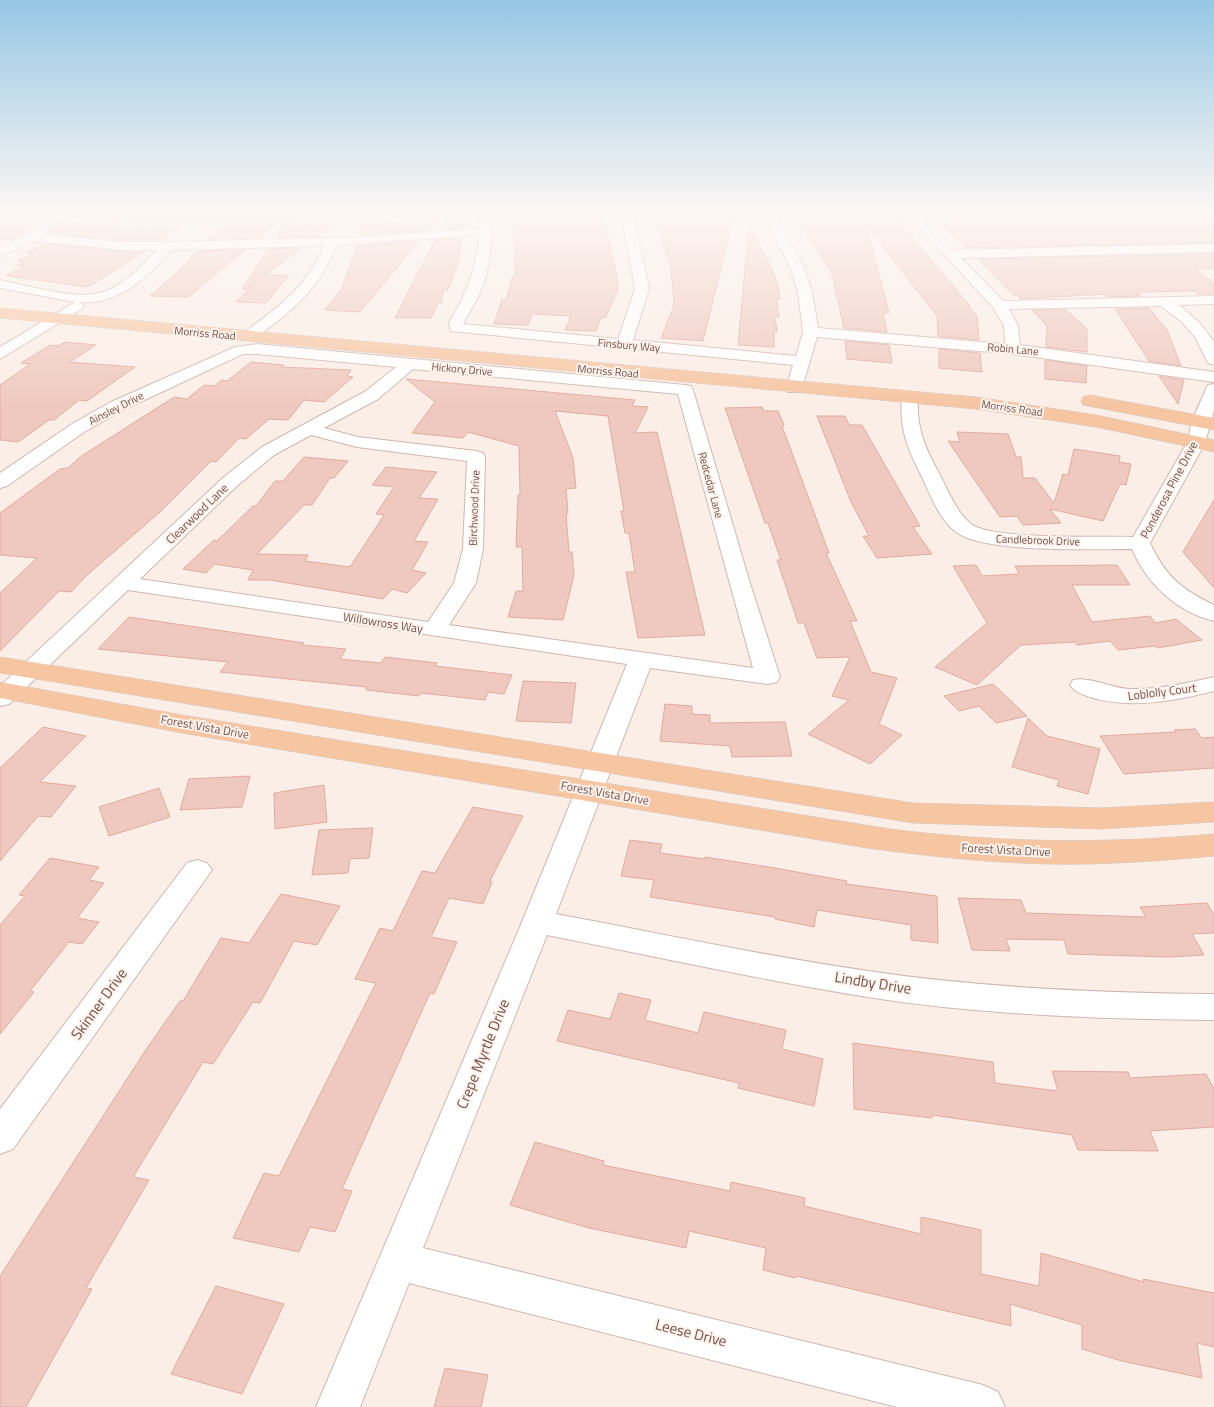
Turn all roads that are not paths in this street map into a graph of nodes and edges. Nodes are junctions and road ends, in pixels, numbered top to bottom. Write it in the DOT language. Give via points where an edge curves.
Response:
graph roads {
  1 [pos="133,278"];
  2 [pos="313,278"];
  3 [pos="480,278"];
  4 [pos="640,278"];
  5 [pos="800,278"];
  6 [pos="972,278"];
  7 [pos="0,284"];
  8 [pos="0,295"];
  9 [pos="1214,300"];
  10 [pos="1164,301"];
  11 [pos="77,306"];
  12 [pos="999,306"];
  13 [pos="0,313"];
  14 [pos="54,320"];
  15 [pos="265,324"];
  16 [pos="811,332"];
  17 [pos="244,343"];
  18 [pos="624,344"];
  19 [pos="1013,349"];
  20 [pos="0,354"];
  21 [pos="1214,360"];
  22 [pos="408,365"];
  23 [pos="798,374"];
  24 [pos="1214,377"];
  25 [pos="1214,389"];
  26 [pos="685,390"];
  27 [pos="1035,395"];
  28 [pos="910,398"];
  29 [pos="1074,399"];
  30 [pos="1208,422"];
  31 [pos="308,429"];
  32 [pos="1205,445"];
  33 [pos="0,482"];
  34 [pos="1140,543"];
  35 [pos="738,580"];
  36 [pos="126,582"];
  37 [pos="1214,614"];
  38 [pos="434,630"];
  39 [pos="641,660"];
  40 [pos="31,670"];
  41 [pos="1214,684"];
  42 [pos="1082,685"];
  43 [pos="2,686"];
  44 [pos="593,777"];
  45 [pos="1214,812"];
  46 [pos="1214,845"];
  47 [pos="197,870"];
  48 [pos="537,922"];
  49 [pos="1214,1007"];
  50 [pos="0,1138"];
  51 [pos="398,1261"];
  52 [pos="338,1407"];
  53 [pos="983,1407"];
  1 -- 7 [label="street" via="106,296 96,298"];
  2 -- 15 [label="street" via="284,310"];
  3 -- 18 [label="street, Finsbury Way" via="456,328"];
  4 -- 18 [label="street" via="642,289"];
  5 -- 16 [label="street"];
  6 -- 12 [label="street"];
  8 -- 11 [label="main road, Morriss Road"];
  9 -- 10 [label="street"];
  10 -- 12 [label="street"];
  10 -- 21 [label="street" via="1186,316 1211,350"];
  11 -- 14 [label="street"];
  11 -- 15 [label="main road, Morriss Road"];
  12 -- 19 [label="street" via="1011,326"];
  13 -- 14 [label="main road, Morriss Road"];
  14 -- 17 [label="main road, Morriss Road"];
  14 -- 20 [label="street"];
  15 -- 17 [label="street"];
  15 -- 23 [label="main road, Morriss Road"];
  16 -- 19 [label="street, Robin Lane"];
  16 -- 23 [label="street"];
  17 -- 22 [label="street, Hickory Drive" via="257,349"];
  17 -- 23 [label="main road, Morriss Road"];
  17 -- 33 [label="street, Ainsley Drive" via="78,428"];
  18 -- 23 [label="street, Finsbury Way"];
  19 -- 24 [label="street, Robin Lane"];
  22 -- 26 [label="street, Hickory Drive"];
  22 -- 31 [label="street, Clearwood Lane" via="372,395"];
  23 -- 27 [label="main road, Morriss Road"];
  23 -- 28 [label="main road, Morriss Road"];
  25 -- 30 [label="street, Ponderosa Pine Drive"];
  26 -- 35 [label="street, Redcedar Lane"];
  28 -- 32 [label="main road, Morriss Road" via="976,403 1049,414"];
  28 -- 34 [label="street, Candlebrook Drive" via="908,421 913,444 967,531 997,540"];
  29 -- 30 [label="main road"];
  30 -- 32 [label="street, Ponderosa Pine Drive"];
  31 -- 36 [label="street, Clearwood Lane" via="268,451 231,481"];
  31 -- 38 [label="street, Birchwood Drive" via="357,442 476,457 473,549 465,582"];
  32 -- 34 [label="street, Ponderosa Pine Drive"];
  34 -- 37 [label="street, Ponderosa Pine Drive" via="1149,566 1161,581 1173,592"];
  35 -- 39 [label="street, Willowross Way" via="768,677"];
  36 -- 38 [label="street, Willowross Way"];
  36 -- 40 [label="street, Clearwood Lane"];
  38 -- 39 [label="street, Willowross Way"];
  39 -- 44 [label="street, Crepe Myrtle Drive"];
  40 -- 43 [label="main road, Forest Vista Drive"];
  40 -- 44 [label="main road, Forest Vista Drive"];
  41 -- 42 [label="street, Loblolly Court" via="1167,693 1116,697"];
  43 -- 44 [label="main road, Forest Vista Drive" via="182,724"];
  44 -- 45 [label="main road, Forest Vista Drive" via="913,813 1067,820"];
  44 -- 46 [label="main road, Forest Vista Drive" via="867,837 937,846 1049,853"];
  44 -- 48 [label="street, Crepe Myrtle Drive"];
  47 -- 50 [label="street, Skinner Drive"];
  48 -- 49 [label="street, Lindby Drive" via="867,984 981,998 1100,1006"];
  48 -- 51 [label="street, Crepe Myrtle Drive"];
  51 -- 52 [label="street, Crepe Myrtle Drive"];
  51 -- 53 [label="street, Leese Drive"];
}
